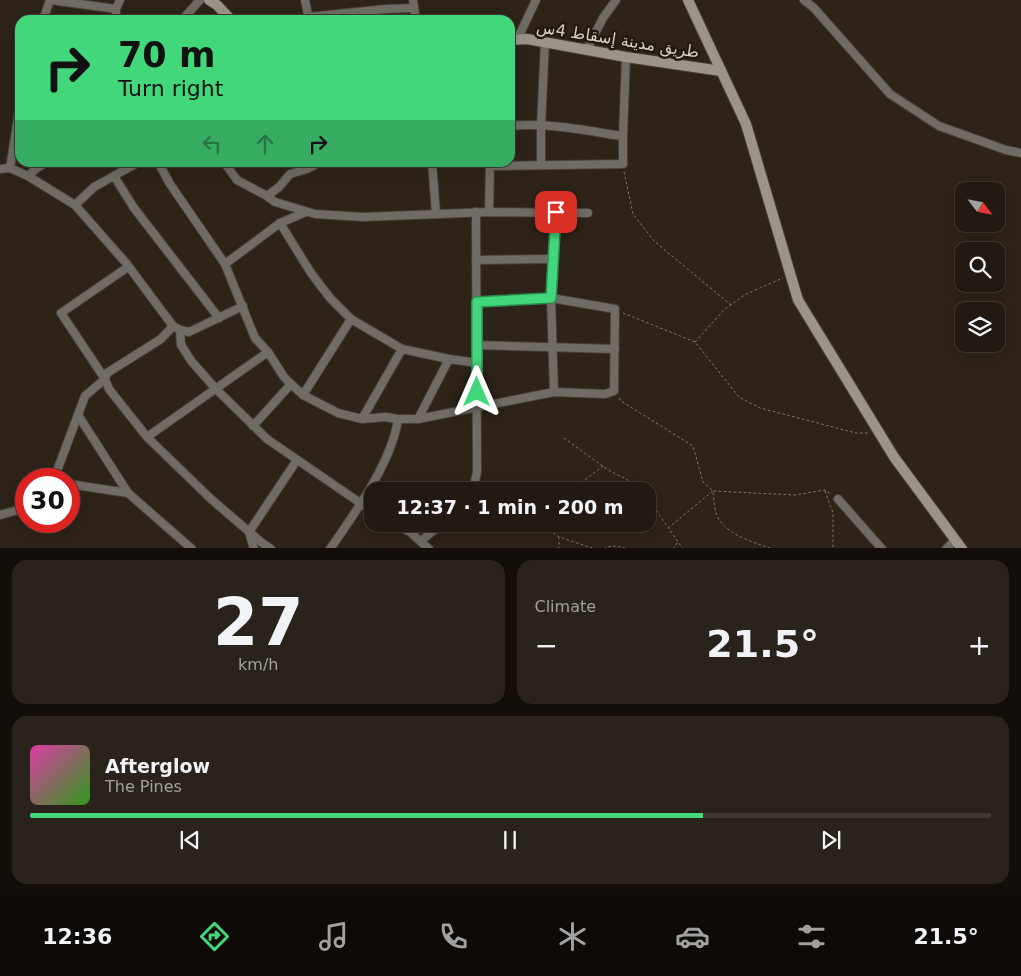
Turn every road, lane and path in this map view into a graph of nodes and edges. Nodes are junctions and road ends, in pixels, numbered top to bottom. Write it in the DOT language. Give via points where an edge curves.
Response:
graph roads {
  1 [pos="50,0"];
  2 [pos="120,0"];
  3 [pos="200,0"];
  4 [pos="305,0"];
  5 [pos="383,0"];
  6 [pos="536,0"];
  7 [pos="616,0"];
  8 [pos="688,0"];
  9 [pos="804,0"];
  10 [pos="215,2"];
  11 [pos="413,4"];
  12 [pos="116,9"];
  13 [pos="386,9"];
  14 [pos="45,15"];
  15 [pos="116,15"];
  16 [pos="186,15"];
  17 [pos="227,15"];
  18 [pos="308,15"];
  19 [pos="334,15"];
  20 [pos="515,38"];
  21 [pos="515,40"];
  22 [pos="545,42"];
  23 [pos="587,49"];
  24 [pos="626,56"];
  25 [pos="721,71"];
  26 [pos="515,126"];
  27 [pos="541,126"];
  28 [pos="623,136"];
  29 [pos="15,137"];
  30 [pos="1021,152"];
  31 [pos="515,164"];
  32 [pos="623,164"];
  33 [pos="541,165"];
  34 [pos="40,167"];
  35 [pos="130,167"];
  36 [pos="161,167"];
  37 [pos="228,167"];
  38 [pos="310,167"];
  39 [pos="432,167"];
  40 [pos="490,167"];
  41 [pos="10,168"];
  42 [pos="0,169"];
  43 [pos="28,176"];
  44 [pos="114,176"];
  45 [pos="267,196"];
  46 [pos="75,205"];
  47 [pos="306,212"];
  48 [pos="476,212"];
  49 [pos="489,212"];
  50 [pos="556,212"];
  51 [pos="588,213"];
  52 [pos="436,214"];
  53 [pos="280,223"];
  54 [pos="553,259"];
  55 [pos="476,260"];
  56 [pos="225,264"];
  57 [pos="128,267"];
  58 [pos="790,275"];
  59 [pos="551,298"];
  60 [pos="477,302"];
  61 [pos="731,304"];
  62 [pos="243,306"];
  63 [pos="615,309"];
  64 [pos="219,318"];
  65 [pos="351,320"];
  66 [pos="176,328"];
  67 [pos="695,342"];
  68 [pos="477,345"];
  69 [pos="552,346"];
  70 [pos="402,349"];
  71 [pos="615,349"];
  72 [pos="268,352"];
  73 [pos="448,359"];
  74 [pos="477,363"];
  75 [pos="105,379"];
  76 [pos="291,384"];
  77 [pos="215,388"];
  78 [pos="614,391"];
  79 [pos="554,392"];
  80 [pos="303,395"];
  81 [pos="477,407"];
  82 [pos="78,415"];
  83 [pos="362,418"];
  84 [pos="398,419"];
  85 [pos="418,419"];
  86 [pos="253,426"];
  87 [pos="879,433"];
  88 [pos="147,437"];
  89 [pos="564,438"];
  90 [pos="298,460"];
  91 [pos="603,466"];
  92 [pos="58,468"];
  93 [pos="475,482"];
  94 [pos="581,482"];
  95 [pos="631,482"];
  96 [pos="80,486"];
  97 [pos="712,490"];
  98 [pos="825,490"];
  99 [pos="128,493"];
  100 [pos="838,499"];
  101 [pos="362,504"];
  102 [pos="656,510"];
  103 [pos="15,511"];
  104 [pos="0,515"];
  105 [pos="668,528"];
  106 [pos="249,532"];
  107 [pos="410,532"];
  108 [pos="432,532"];
  109 [pos="553,532"];
  110 [pos="559,536"];
  111 [pos="955,540"];
  112 [pos="421,541"];
  113 [pos="678,542"];
  114 [pos="192,548"];
  115 [pos="254,548"];
  116 [pos="271,548"];
  117 [pos="330,548"];
  118 [pos="429,548"];
  119 [pos="559,548"];
  120 [pos="595,548"];
  121 [pos="604,548"];
  122 [pos="628,548"];
  123 [pos="673,548"];
  124 [pos="683,548"];
  125 [pos="772,548"];
  126 [pos="833,548"];
  127 [pos="882,548"];
  128 [pos="946,548"];
  129 [pos="962,548"];
  1 -- 12 [label="street"];
  1 -- 14 [label="street"];
  2 -- 12 [label="street"];
  3 -- 16 [label="street"];
  4 -- 18 [label="street"];
  5 -- 13 [label="street"];
  6 -- 20 [label="street"];
  7 -- 23 [label="street"];
  8 -- 25 [label="main road"];
  9 -- 30 [label="street" via="890,94 939,126 1006,150"];
  10 -- 17 [label="main road"];
  11 -- 13 [label="street"];
  12 -- 15 [label="street"];
  13 -- 19 [label="street"];
  21 -- 22 [label="main road, طريق مدينة إسقاط 4س"];
  22 -- 23 [label="main road, طريق مدينة إسقاط 4س"];
  22 -- 27 [label="street"];
  23 -- 24 [label="main road, طريق مدينة إسقاط 4س"];
  24 -- 25 [label="main road, طريق مدينة إسقاط 4س"];
  24 -- 28 [label="street"];
  25 -- 58 [label="main road" via="746,124"];
  26 -- 27 [label="street"];
  27 -- 28 [label="street"];
  27 -- 33 [label="street"];
  28 -- 32 [label="street"];
  29 -- 41 [label="street"];
  31 -- 33 [label="street"];
  32 -- 33 [label="street"];
  32 -- 61 [label="path" via="633,214 654,241"];
  34 -- 43 [label="street"];
  35 -- 44 [label="street"];
  36 -- 56 [label="street"];
  37 -- 45 [label="street" via="237,180"];
  38 -- 45 [label="street" via="290,174"];
  39 -- 52 [label="street"];
  40 -- 49 [label="street"];
  41 -- 42 [label="street"];
  41 -- 43 [label="street"];
  43 -- 46 [label="street"];
  44 -- 46 [label="street" via="94,187"];
  44 -- 64 [label="street" via="134,208"];
  45 -- 47 [label="street" via="274,202"];
  46 -- 57 [label="street"];
  47 -- 52 [label="street" via="363,217"];
  47 -- 53 [label="street"];
  48 -- 49 [label="street"];
  48 -- 52 [label="street"];
  48 -- 55 [label="street"];
  49 -- 50 [label="street"];
  50 -- 51 [label="street"];
  50 -- 54 [label="street"];
  53 -- 56 [label="street"];
  53 -- 65 [label="street" via="316,280"];
  54 -- 55 [label="street"];
  54 -- 59 [label="street"];
  55 -- 60 [label="street"];
  56 -- 62 [label="street"];
  57 -- 66 [label="street"];
  57 -- 75 [label="street" via="61,313"];
  58 -- 61 [label="path"];
  58 -- 87 [label="main road" via="798,300"];
  59 -- 60 [label="street"];
  59 -- 63 [label="street"];
  59 -- 69 [label="street"];
  60 -- 68 [label="street"];
  61 -- 67 [label="path"];
  62 -- 64 [label="street"];
  62 -- 72 [label="street" via="255,338"];
  63 -- 67 [label="path"];
  63 -- 71 [label="street"];
  64 -- 66 [label="street" via="189,332"];
  65 -- 70 [label="street"];
  65 -- 80 [label="street"];
  66 -- 75 [label="street" via="107,373"];
  66 -- 77 [label="street" via="192,362"];
  67 -- 87 [label="path" via="739,398 760,408 856,433"];
  68 -- 69 [label="street"];
  68 -- 74 [label="street"];
  69 -- 71 [label="street"];
  69 -- 79 [label="street"];
  70 -- 73 [label="street"];
  70 -- 83 [label="street"];
  71 -- 78 [label="street"];
  72 -- 76 [label="street"];
  72 -- 77 [label="street"];
  73 -- 74 [label="street"];
  73 -- 85 [label="street"];
  74 -- 81 [label="street"];
  75 -- 82 [label="street" via="85,396"];
  75 -- 88 [label="street"];
  76 -- 80 [label="street"];
  76 -- 86 [label="street"];
  77 -- 86 [label="street"];
  77 -- 88 [label="street"];
  78 -- 79 [label="street" via="605,394"];
  78 -- 97 [label="path" via="622,401 693,446 703,482"];
  79 -- 81 [label="street"];
  80 -- 83 [label="street" via="338,413"];
  81 -- 85 [label="street"];
  81 -- 93 [label="street"];
  82 -- 92 [label="street"];
  82 -- 99 [label="street"];
  83 -- 84 [label="street"];
  84 -- 85 [label="street"];
  84 -- 101 [label="street" via="396,435"];
  86 -- 90 [label="street"];
  87 -- 111 [label="main road"];
  88 -- 106 [label="street"];
  89 -- 91 [label="path"];
  90 -- 101 [label="street"];
  90 -- 106 [label="street"];
  91 -- 94 [label="path"];
  91 -- 95 [label="path"];
  96 -- 99 [label="street"];
  97 -- 98 [label="path" via="795,495"];
  97 -- 105 [label="path"];
  97 -- 125 [label="path" via="719,520 752,543"];
  98 -- 100 [label="path"];
  98 -- 126 [label="path" via="834,513"];
  99 -- 114 [label="street"];
  100 -- 127 [label="street"];
  101 -- 117 [label="street"];
  102 -- 105 [label="path"];
  103 -- 104 [label="street"];
  105 -- 113 [label="path"];
  106 -- 115 [label="street"];
  106 -- 116 [label="street"];
  107 -- 112 [label="street"];
  108 -- 112 [label="street"];
  109 -- 110 [label="path"];
  110 -- 119 [label="path"];
  110 -- 120 [label="path"];
  111 -- 128 [label="street"];
  111 -- 129 [label="main road"];
  112 -- 118 [label="street"];
  113 -- 123 [label="path"];
  113 -- 124 [label="path"];
  121 -- 122 [label="path"];
}
